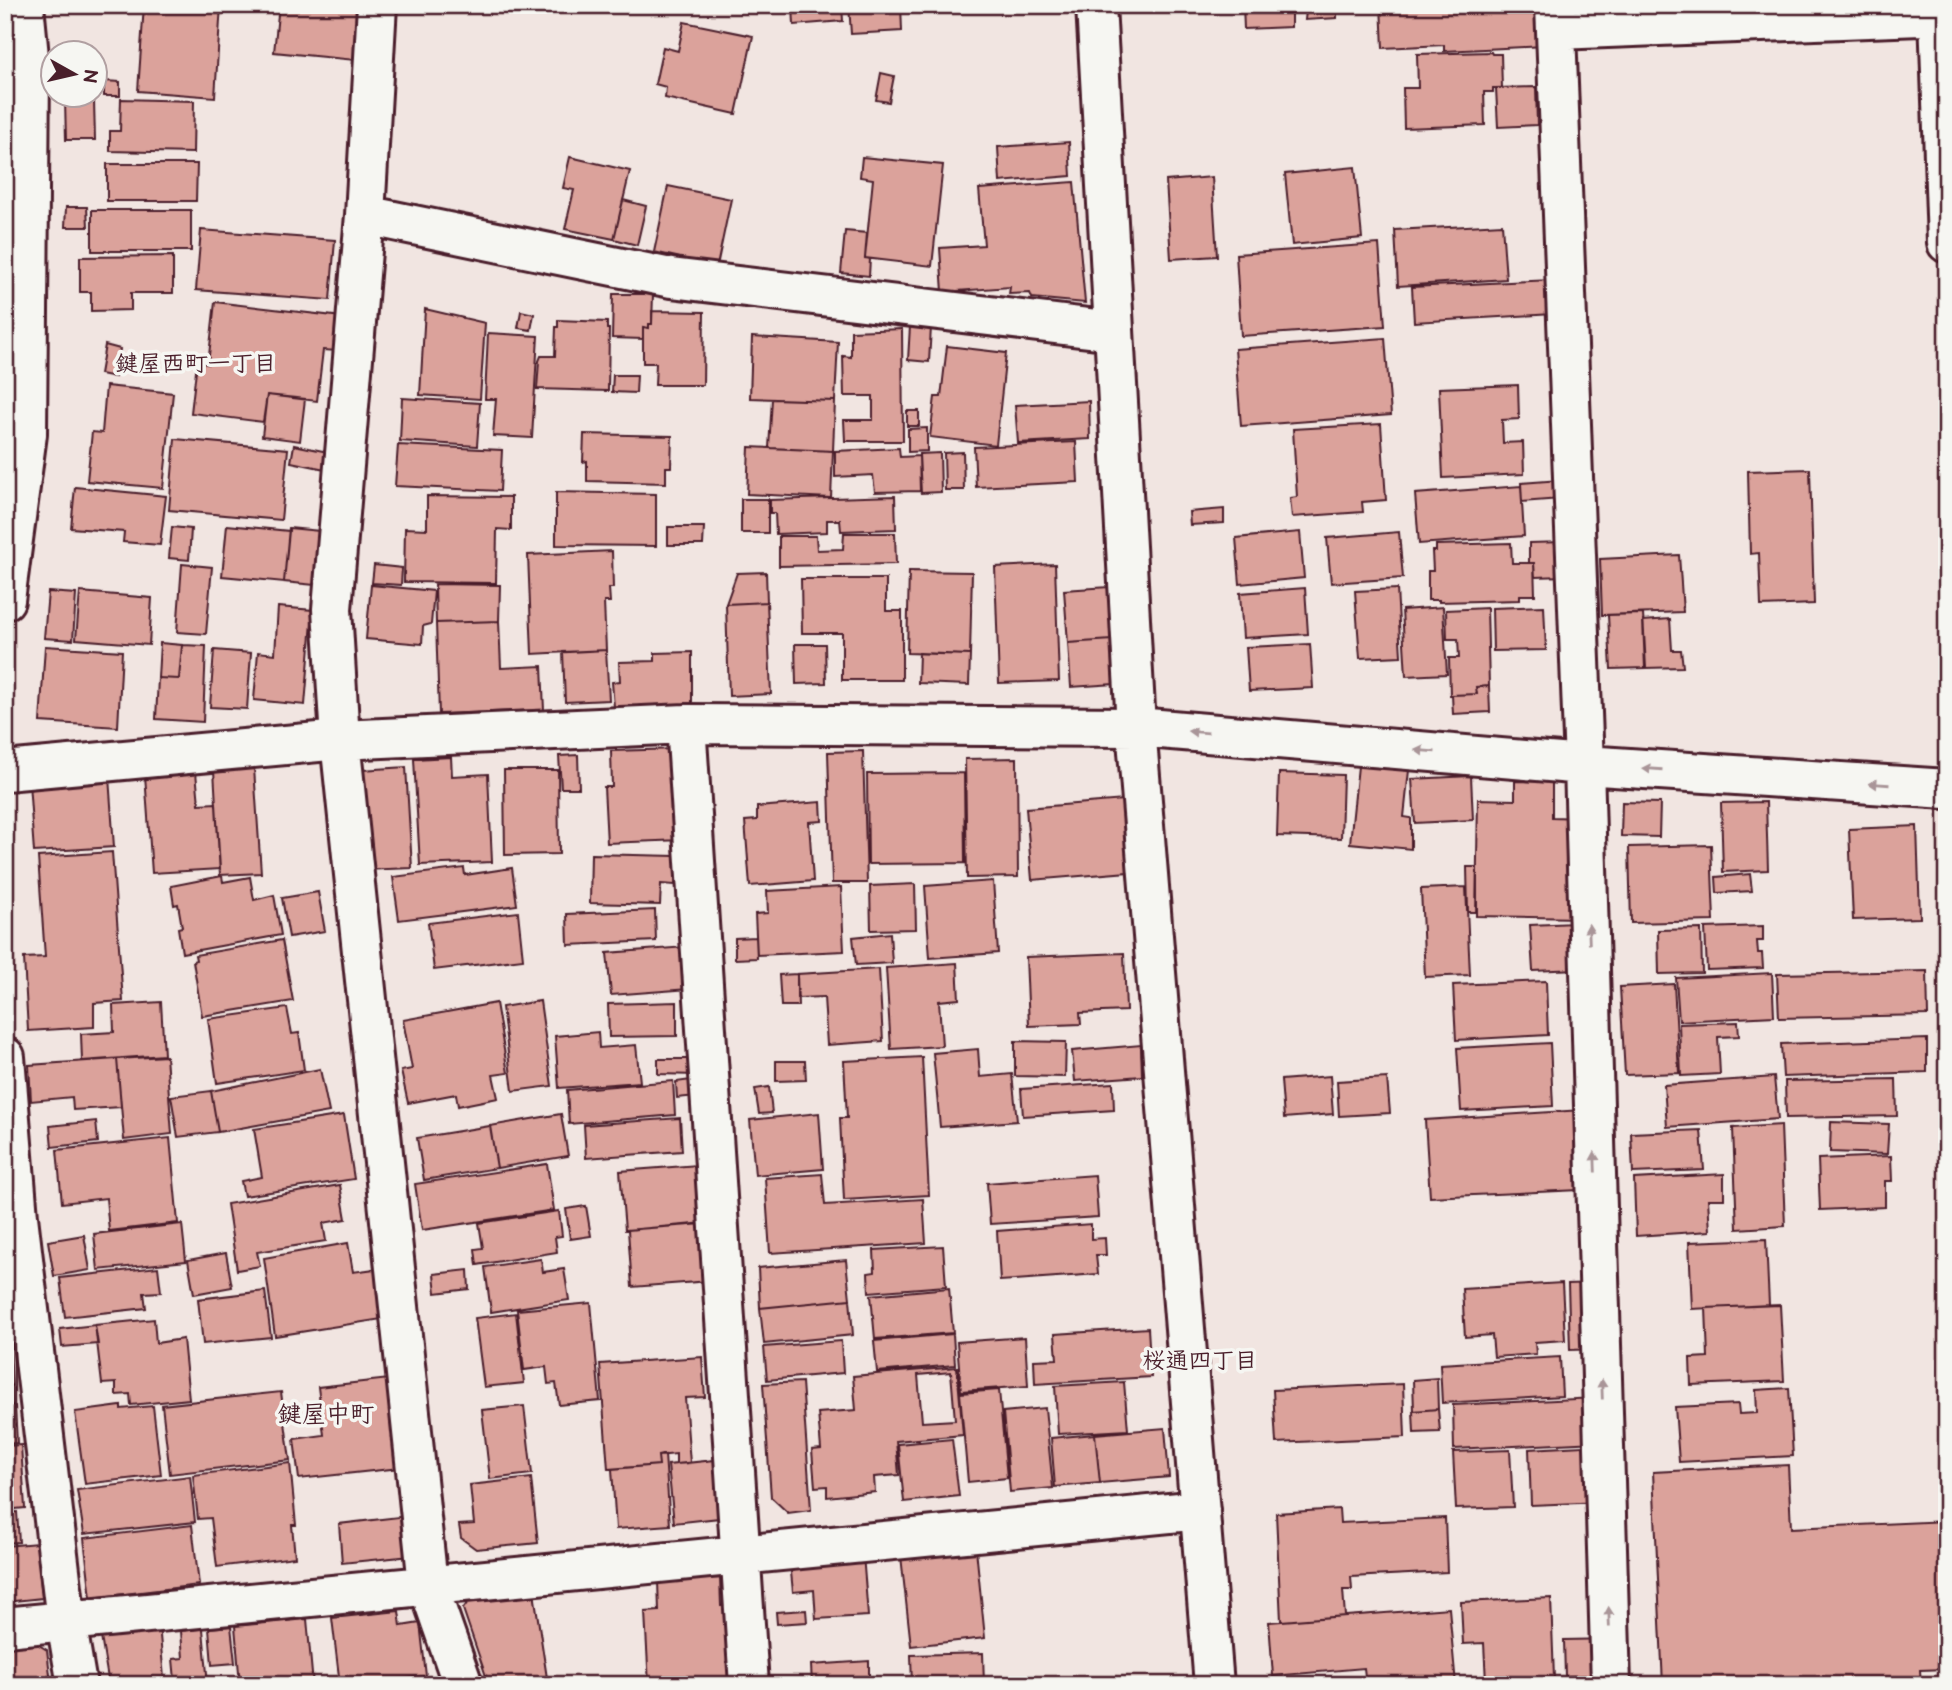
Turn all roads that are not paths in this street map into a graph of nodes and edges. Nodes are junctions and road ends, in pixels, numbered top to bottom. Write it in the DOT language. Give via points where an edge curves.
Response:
graph roads {
  1 [pos="24,5"];
  2 [pos="377,5"];
  3 [pos="1096,5"];
  4 [pos="1943,15"];
  5 [pos="1555,18"];
  6 [pos="365,215"];
  7 [pos="1947,243"];
  8 [pos="1114,331"];
  9 [pos="5,600"];
  10 [pos="686,724"];
  11 [pos="1136,727"];
  12 [pos="340,740"];
  13 [pos="1584,765"];
  14 [pos="5,771"];
  15 [pos="1947,789"];
  16 [pos="5,1057"];
  17 [pos="12,1218"];
  18 [pos="1200,1510"];
  19 [pos="741,1555"];
  20 [pos="428,1585"];
  21 [pos="66,1621"];
  22 [pos="5,1627"];
  23 [pos="77,1685"];
  24 [pos="463,1685"];
  25 [pos="749,1685"];
  26 [pos="1214,1685"];
  27 [pos="1611,1685"];
  1 -- 9 [label="street" via="30,67 27,434"];
  2 -- 6 [label="street"];
  3 -- 8 [label="street"];
  4 -- 5 [label="street"];
  4 -- 7 [label="street"];
  5 -- 13 [label="street"];
  6 -- 8 [label="street" via="671,278"];
  6 -- 12 [label="street" via="331,609"];
  8 -- 11 [label="street"];
  10 -- 11 [label="street"];
  10 -- 12 [label="street"];
  10 -- 19 [label="street"];
  13 -- 11 [label="street, one-way"];
  11 -- 18 [label="street"];
  12 -- 14 [label="street"];
  12 -- 20 [label="street"];
  15 -- 13 [label="street, one-way"];
  27 -- 13 [label="street, one-way"];
  16 -- 17 [label="street"];
  17 -- 21 [label="street"];
  18 -- 19 [label="street"];
  18 -- 26 [label="street"];
  19 -- 20 [label="street"];
  19 -- 25 [label="street"];
  20 -- 21 [label="street"];
  20 -- 24 [label="street"];
  21 -- 22 [label="street"];
  21 -- 23 [label="street"];
}
